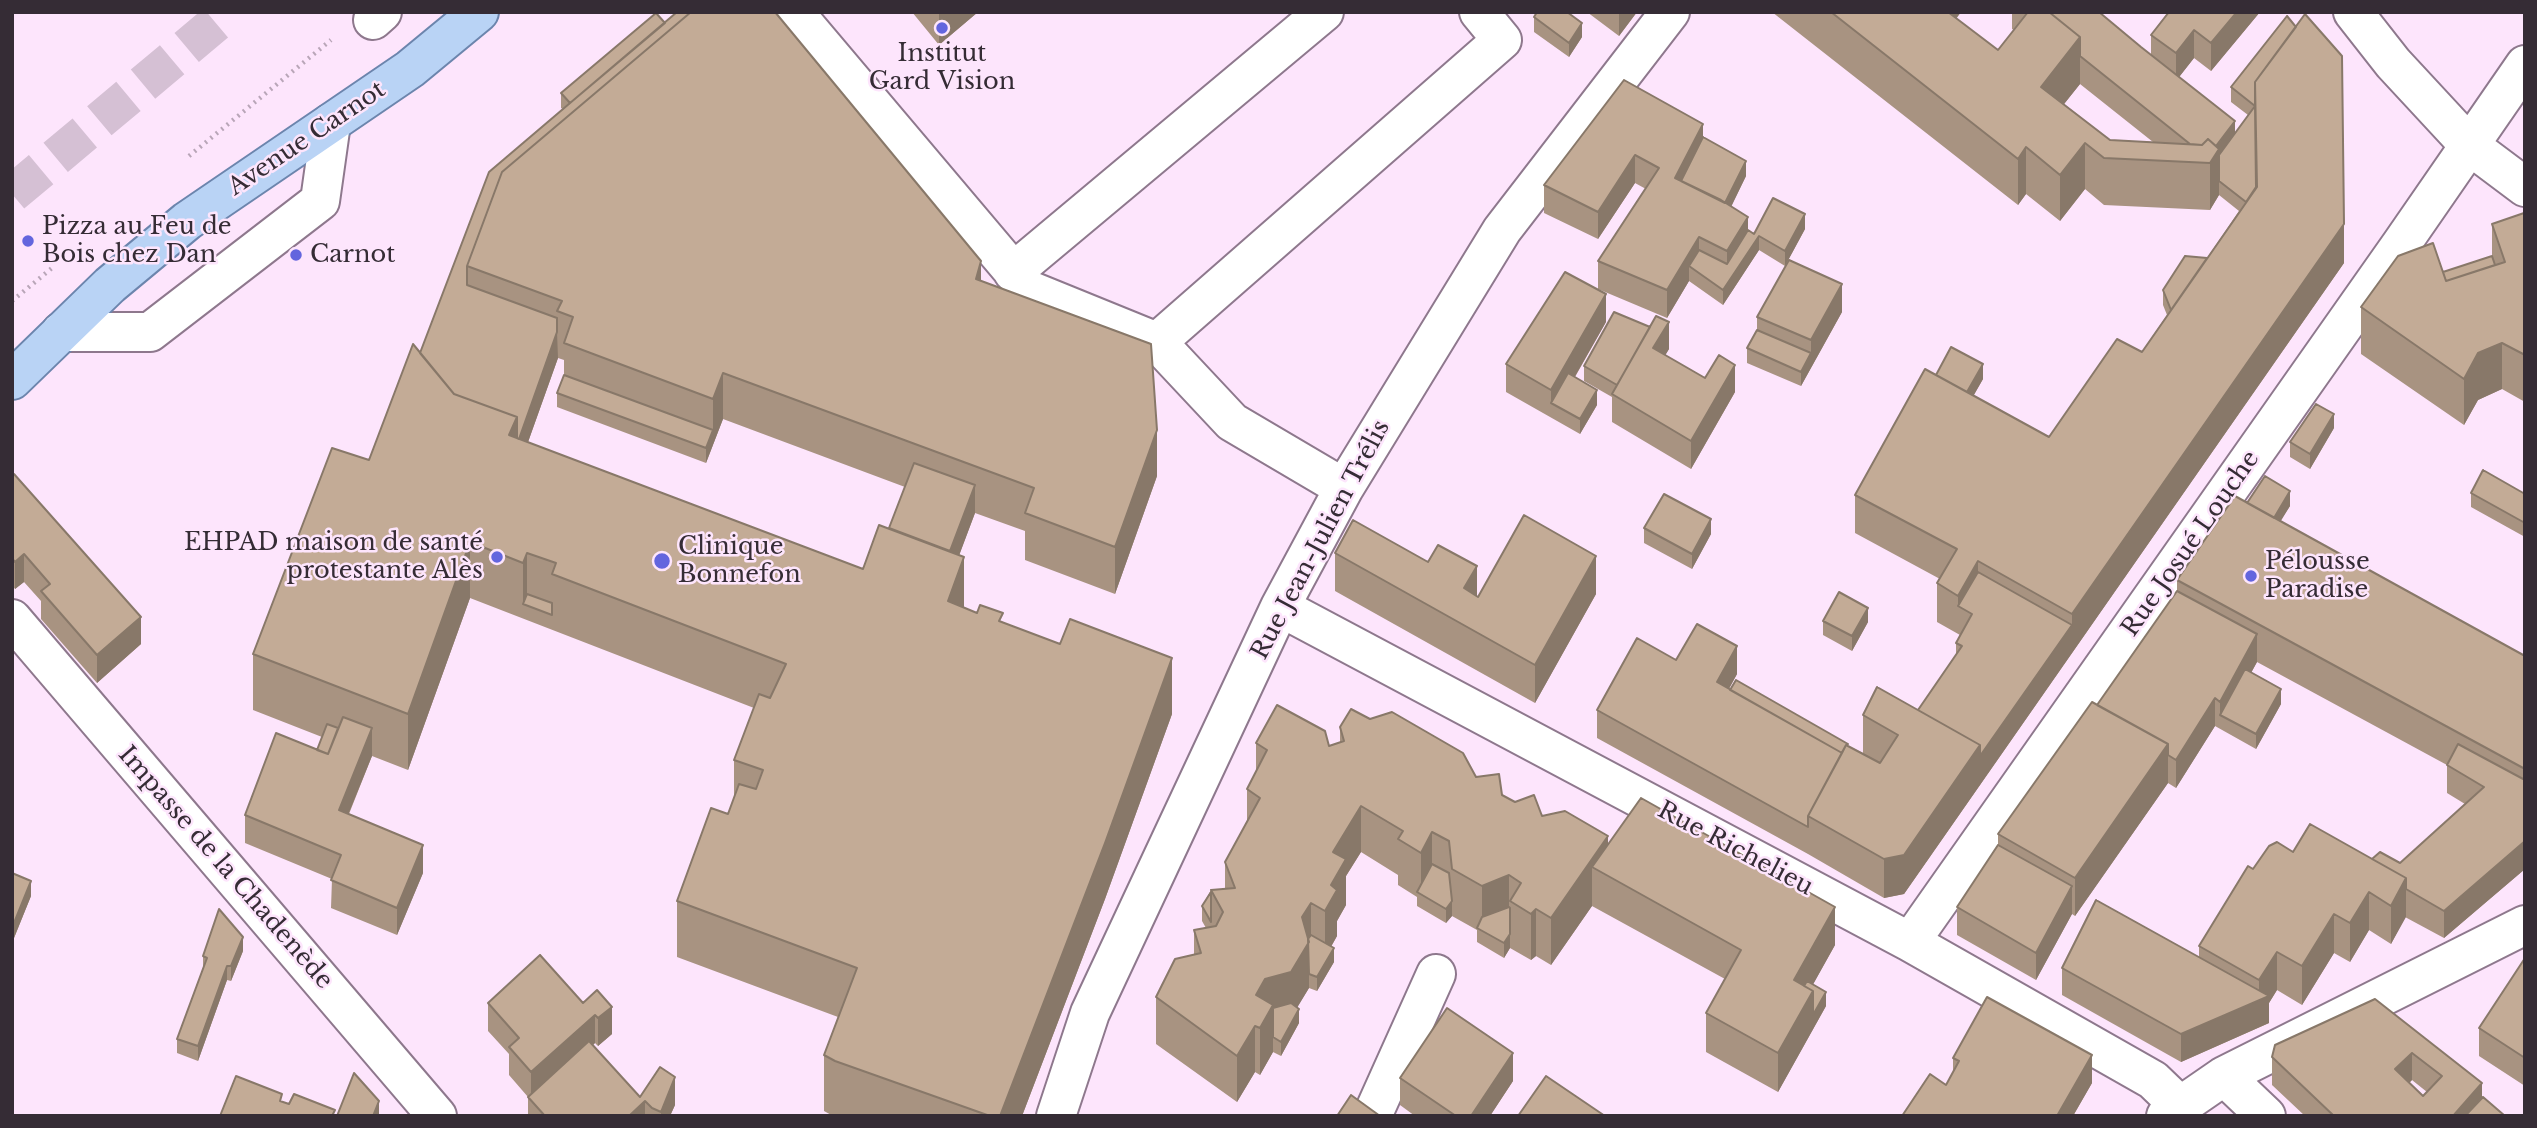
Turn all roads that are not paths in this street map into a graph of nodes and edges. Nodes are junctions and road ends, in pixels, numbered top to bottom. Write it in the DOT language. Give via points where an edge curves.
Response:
graph roads {
  1 [pos="479,12"];
  2 [pos="794,12"];
  3 [pos="1324,12"];
  4 [pos="1479,12"];
  5 [pos="1670,12"];
  6 [pos="2353,12"];
  7 [pos="2525,65"];
  8 [pos="331,123"];
  9 [pos="2469,145"];
  10 [pos="2525,187"];
  11 [pos="1013,272"];
  12 [pos="61,332"];
  13 [pos="1157,342"];
  14 [pos="12,380"];
  15 [pos="1344,488"];
  16 [pos="1280,607"];
  17 [pos="12,619"];
  18 [pos="2525,925"];
  19 [pos="1910,942"];
  20 [pos="1436,974"];
  21 [pos="2224,1076"];
  22 [pos="2173,1111"];
  23 [pos="437,1116"];
  24 [pos="1056,1116"];
  25 [pos="1375,1116"];
  26 [pos="2266,1116"];
  1 -- 8 [label="main road, Avenue Carnot" via="410,69"];
  2 -- 11 [label="street"];
  3 -- 11 [label="street"];
  4 -- 13 [label="street" via="1502,40"];
  5 -- 15 [label="street, Rue Jean-Julien Trélis" via="1502,230"];
  6 -- 9 [label="street"];
  7 -- 9 [label="street, Rue Josué Louche"];
  8 -- 12 [label="main road, Avenue Carnot" via="187,221"];
  8 -- 12 [label="street" via="320,201 309,210 150,332"];
  9 -- 10 [label="street"];
  9 -- 19 [label="street, Rue Josué Louche"];
  11 -- 13 [label="street" via="1029,290"];
  12 -- 14 [label="main road, Avenue Carnot"];
  13 -- 15 [label="street" via="1232,422"];
  15 -- 16 [label="street, Rue Jean-Julien Trélis"];
  16 -- 19 [label="street, Rue Richelieu"];
  16 -- 24 [label="street, Rue Jean-Julien Trélis" via="1090,1013"];
  17 -- 23 [label="street, Impasse de la Chadenède"];
  18 -- 21 [label="street"];
  19 -- 22 [label="street, Rue Richelieu" via="2153,1080"];
  20 -- 25 [label="street"];
  21 -- 22 [label="street"];
  21 -- 26 [label="street"];
}
